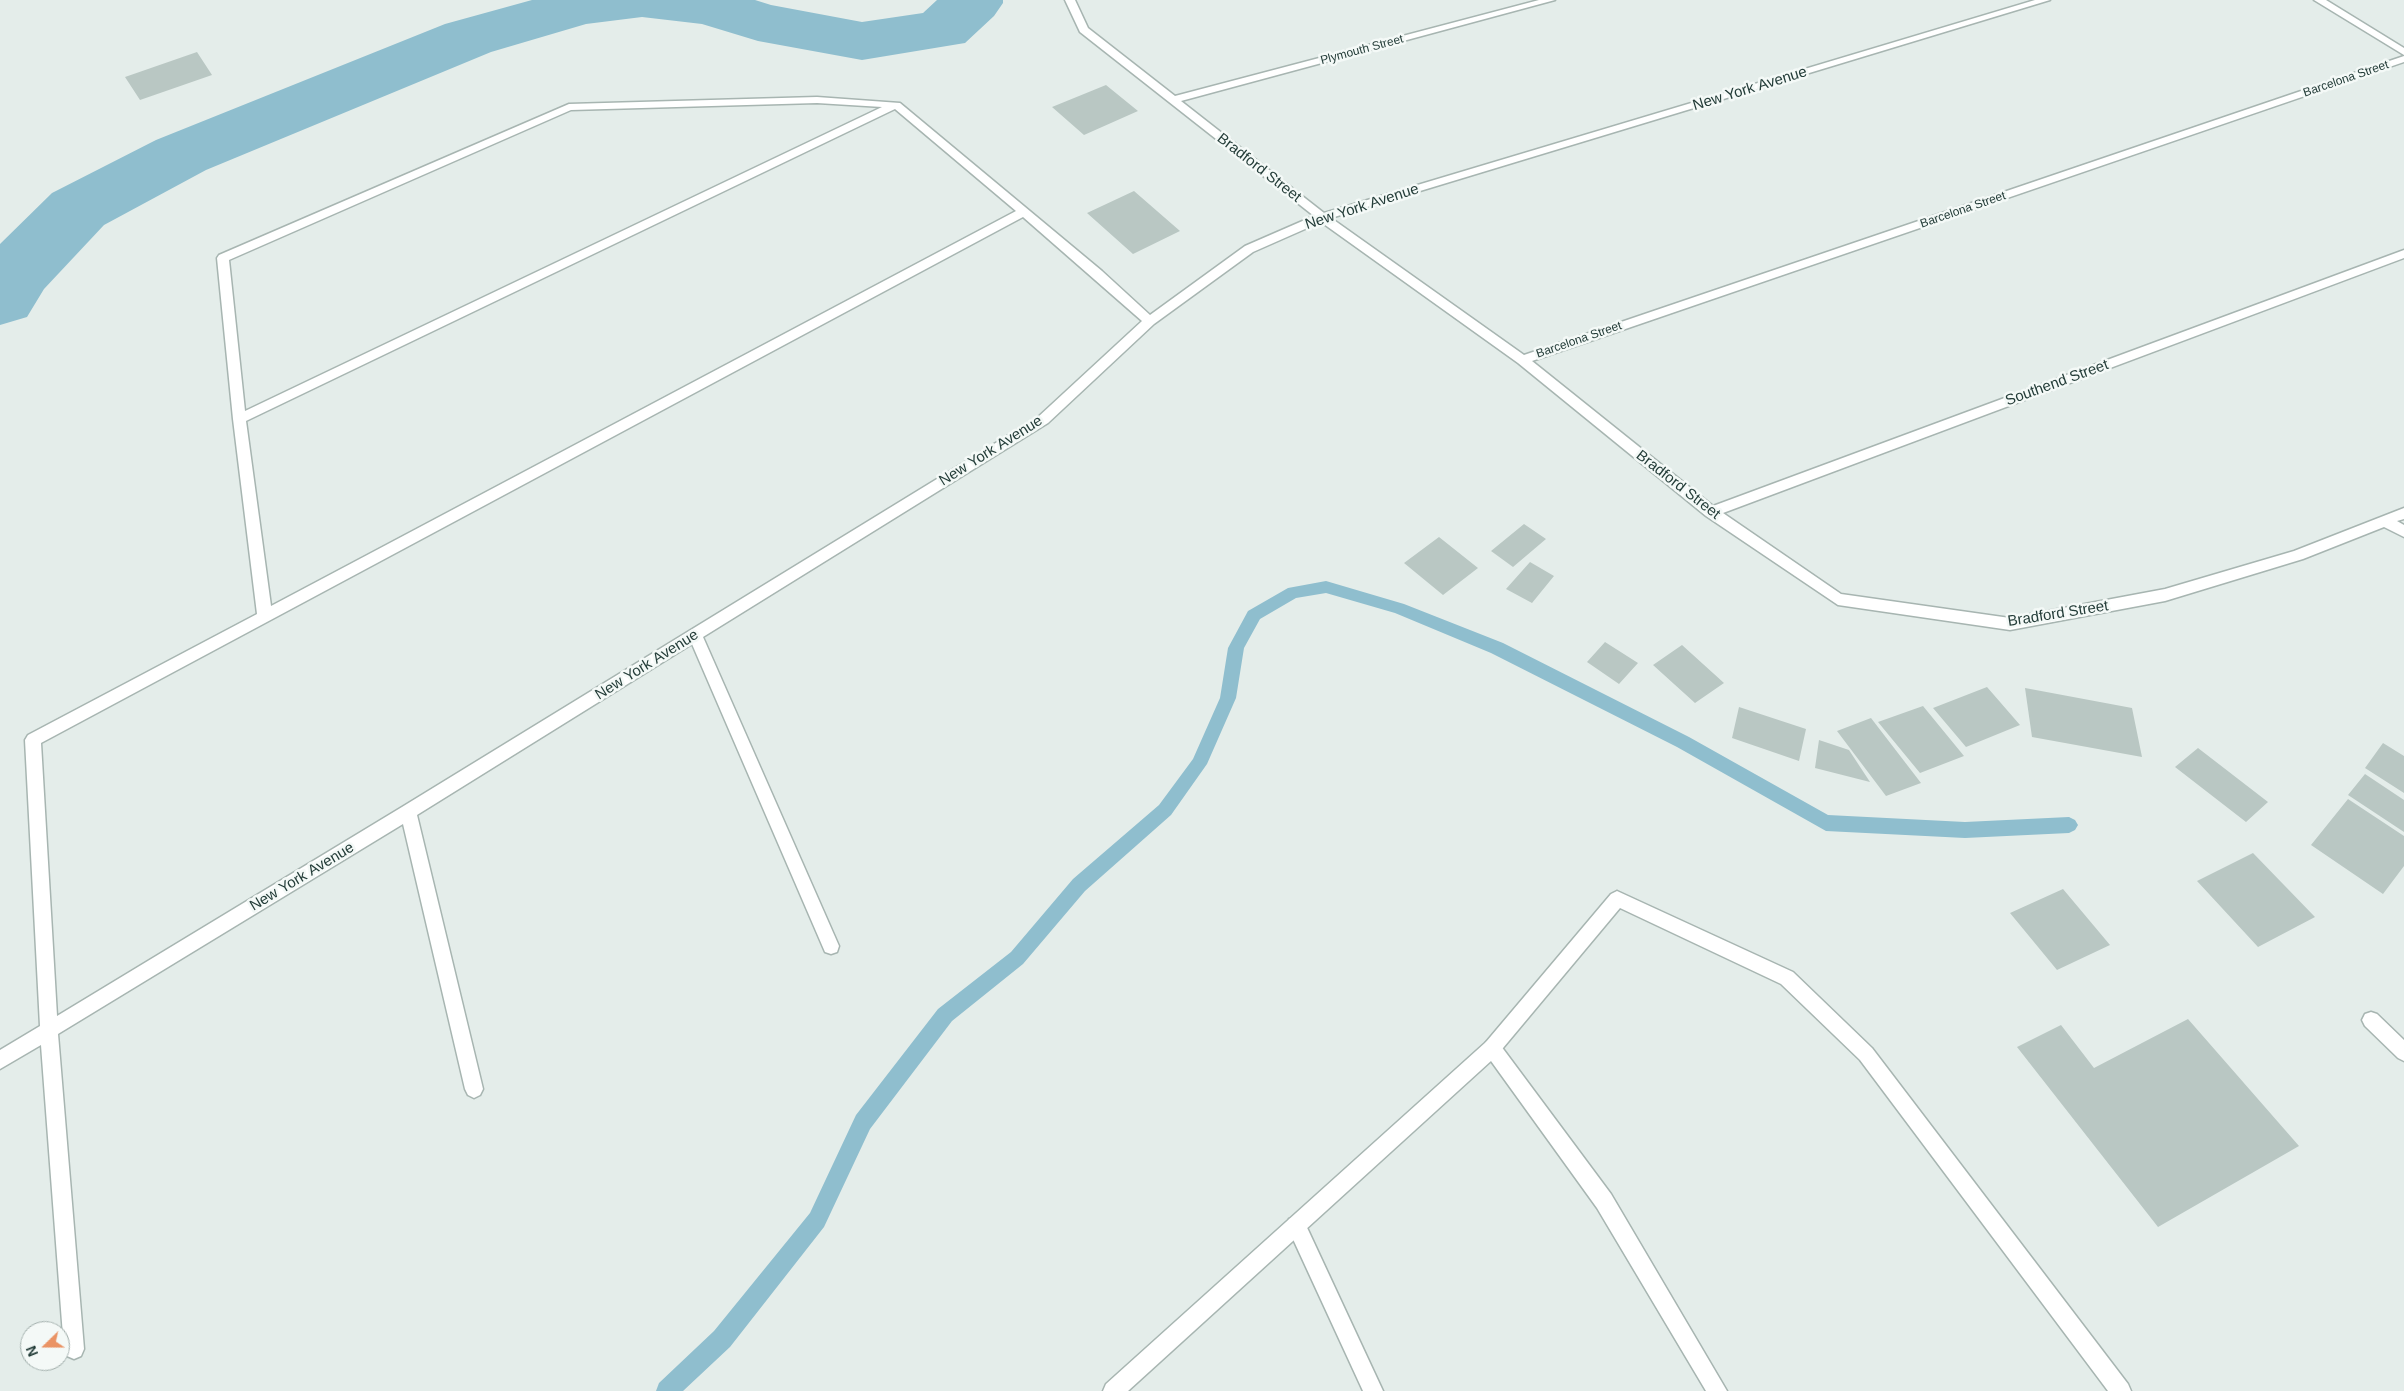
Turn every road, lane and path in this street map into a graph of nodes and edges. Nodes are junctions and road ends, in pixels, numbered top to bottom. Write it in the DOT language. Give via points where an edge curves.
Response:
graph roads {
  1 [pos="1070,0"];
  2 [pos="1550,0"];
  3 [pos="2044,0"];
  4 [pos="2319,0"];
  5 [pos="2404,52"];
  6 [pos="2404,59"];
  7 [pos="1173,100"];
  8 [pos="896,105"];
  9 [pos="1024,212"];
  10 [pos="1322,217"];
  11 [pos="2404,254"];
  12 [pos="1150,321"];
  13 [pos="1522,360"];
  14 [pos="238,419"];
  15 [pos="1710,512"];
  16 [pos="2404,513"];
  17 [pos="2386,521"];
  18 [pos="2404,532"];
  19 [pos="266,616"];
  20 [pos="696,635"];
  21 [pos="408,812"];
  22 [pos="831,946"];
  23 [pos="2371,1020"];
  24 [pos="49,1030"];
  25 [pos="1492,1048"];
  26 [pos="2404,1052"];
  27 [pos="0,1060"];
  28 [pos="474,1089"];
  29 [pos="1296,1226"];
  30 [pos="74,1349"];
  31 [pos="1113,1391"];
  32 [pos="1373,1391"];
  33 [pos="1717,1391"];
  34 [pos="2122,1391"];
  1 -- 7 [label="street, Bradford Street" via="1084,30"];
  2 -- 7 [label="street, Plymouth Street"];
  3 -- 10 [label="street, New York Avenue"];
  4 -- 5 [label="street"];
  6 -- 13 [label="street, Barcelona Street"];
  7 -- 10 [label="street, Bradford Street"];
  8 -- 9 [label="street"];
  8 -- 14 [label="street"];
  8 -- 14 [label="street" via="817,100 569,107 223,258"];
  9 -- 12 [label="street"];
  9 -- 19 [label="street"];
  10 -- 12 [label="street, New York Avenue" via="1249,249"];
  10 -- 13 [label="street, Bradford Street"];
  11 -- 15 [label="street, Southend Street"];
  12 -- 20 [label="street, New York Avenue" via="1043,420"];
  13 -- 15 [label="street, Bradford Street"];
  14 -- 19 [label="street"];
  15 -- 17 [label="street, Bradford Street" via="1838,599 2010,624 2165,595 2298,555"];
  16 -- 17 [label="street, Bradford Street"];
  17 -- 18 [label="street"];
  19 -- 24 [label="street" via="33,740"];
  20 -- 21 [label="street, New York Avenue"];
  20 -- 22 [label="street"];
  21 -- 24 [label="street, New York Avenue"];
  21 -- 28 [label="street"];
  23 -- 26 [label="street"];
  24 -- 27 [label="street, New York Avenue"];
  24 -- 30 [label="street"];
  25 -- 29 [label="street"];
  25 -- 33 [label="street" via="1604,1201"];
  25 -- 34 [label="street" via="1617,900 1787,978 1866,1054"];
  29 -- 31 [label="street"];
  29 -- 32 [label="street"];
}
